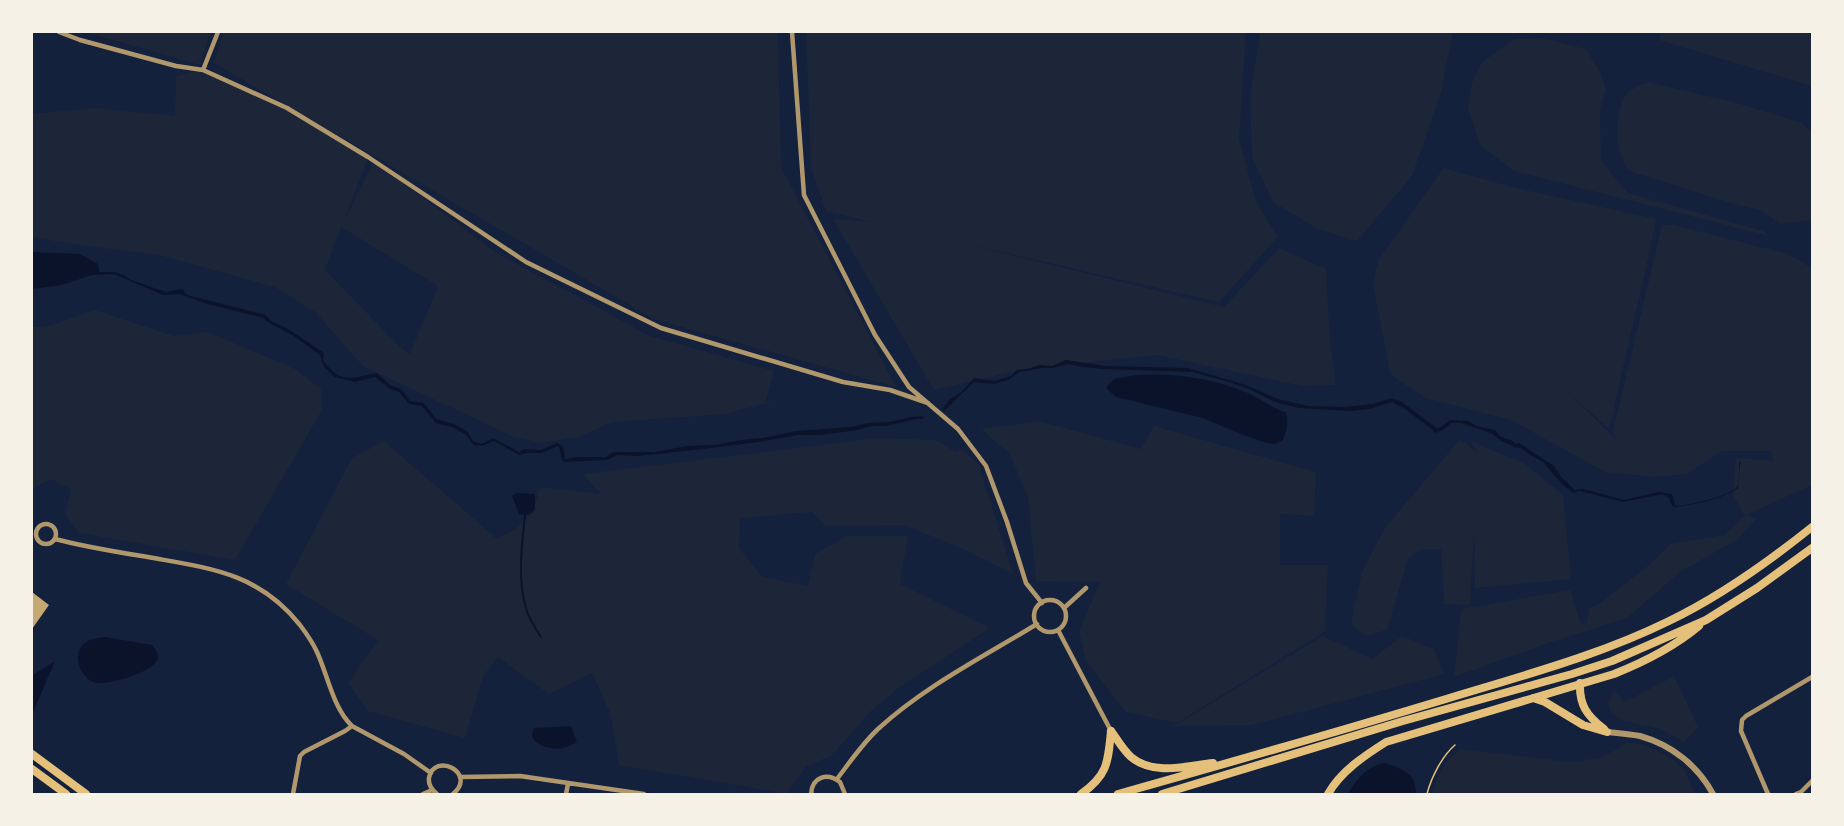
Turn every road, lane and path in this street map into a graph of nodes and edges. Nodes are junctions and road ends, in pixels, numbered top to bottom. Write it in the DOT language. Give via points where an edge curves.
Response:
graph roads {
  1 [pos="59,32"];
  2 [pos="218,32"];
  3 [pos="792,32"];
  4 [pos="203,70"];
  5 [pos="928,404"];
  6 [pos="1812,527"];
  7 [pos="34,529"];
  8 [pos="55,539"];
  9 [pos="1812,548"];
  10 [pos="1086,588"];
  11 [pos="1042,603"];
  12 [pos="1064,608"];
  13 [pos="1706,620"];
  14 [pos="1037,624"];
  15 [pos="1058,630"];
  16 [pos="1812,677"];
  17 [pos="1580,683"];
  18 [pos="1532,698"];
  19 [pos="352,726"];
  20 [pos="1111,731"];
  21 [pos="1607,732"];
  22 [pos="1455,745"];
  23 [pos="32,754"];
  24 [pos="1235,760"];
  25 [pos="32,769"];
  26 [pos="431,773"];
  27 [pos="460,777"];
  28 [pos="837,779"];
  29 [pos="1812,781"];
  30 [pos="568,784"];
  31 [pos="432,790"];
  32 [pos="66,795"];
  33 [pos="86,795"];
  34 [pos="293,795"];
  35 [pos="423,795"];
  36 [pos="437,795"];
  37 [pos="453,795"];
  38 [pos="566,795"];
  39 [pos="644,795"];
  40 [pos="811,795"];
  41 [pos="844,795"];
  42 [pos="1081,795"];
  43 [pos="1119,795"];
  44 [pos="1162,795"];
  45 [pos="1328,795"];
  46 [pos="1427,795"];
  47 [pos="1713,795"];
  48 [pos="1768,795"];
  49 [pos="1796,795"];
  1 -- 4 [label="street" via="176,66"];
  2 -- 4 [label="street"];
  3 -- 5 [label="street" via="804,195 875,335 909,387"];
  4 -- 5 [label="street" via="287,108 526,262 661,328 843,382 890,390"];
  5 -- 11 [label="street" via="958,429 987,466 1026,583"];
  6 -- 24 [label="main road" via="1714,597 1618,644"];
  7 -- 8 [label="street" via="42,543"];
  7 -- 8 [label="street" via="49,525 56,530"];
  8 -- 19 [label="street" via="213,569 262,591 284,606 302,627 316,650 342,714"];
  9 -- 13 [label="main road"];
  10 -- 12 [label="street"];
  11 -- 12 [label="street" via="1051,600"];
  11 -- 14 [label="street" via="1035,615"];
  12 -- 15 [label="street" via="1065,622"];
  13 -- 17 [label="main road" via="1686,637 1636,665"];
  13 -- 44 [label="main road" via="1612,661"];
  14 -- 15 [label="street" via="1044,630"];
  14 -- 28 [label="street" via="910,702 878,729"];
  15 -- 20 [label="street"];
  16 -- 48 [label="street" via="1742,720 1741,731"];
  17 -- 18 [label="main road"];
  17 -- 21 [label="main road" via="1583,707"];
  18 -- 21 [label="main road" via="1583,725"];
  18 -- 45 [label="main road" via="1386,742 1358,760"];
  19 -- 26 [label="street"];
  19 -- 34 [label="street" via="300,756"];
  20 -- 24 [label="main road" via="1131,757 1147,767 1167,769"];
  20 -- 42 [label="main road" via="1103,773"];
  21 -- 47 [label="street" via="1659,743 1694,767"];
  22 -- 46 [label="path"];
  23 -- 33 [label="main road"];
  24 -- 43 [label="main road"];
  25 -- 32 [label="main road"];
  26 -- 27 [label="street" via="444,765 454,768"];
  26 -- 31 [label="street"];
  27 -- 30 [label="street" via="520,776"];
  27 -- 37 [label="street" via="460,786"];
  28 -- 40 [label="street" via="821,778 813,785"];
  28 -- 41 [label="street"];
  29 -- 49 [label="street"];
  30 -- 38 [label="street"];
  30 -- 39 [label="street"];
  31 -- 35 [label="street"];
  31 -- 36 [label="street"];
}
